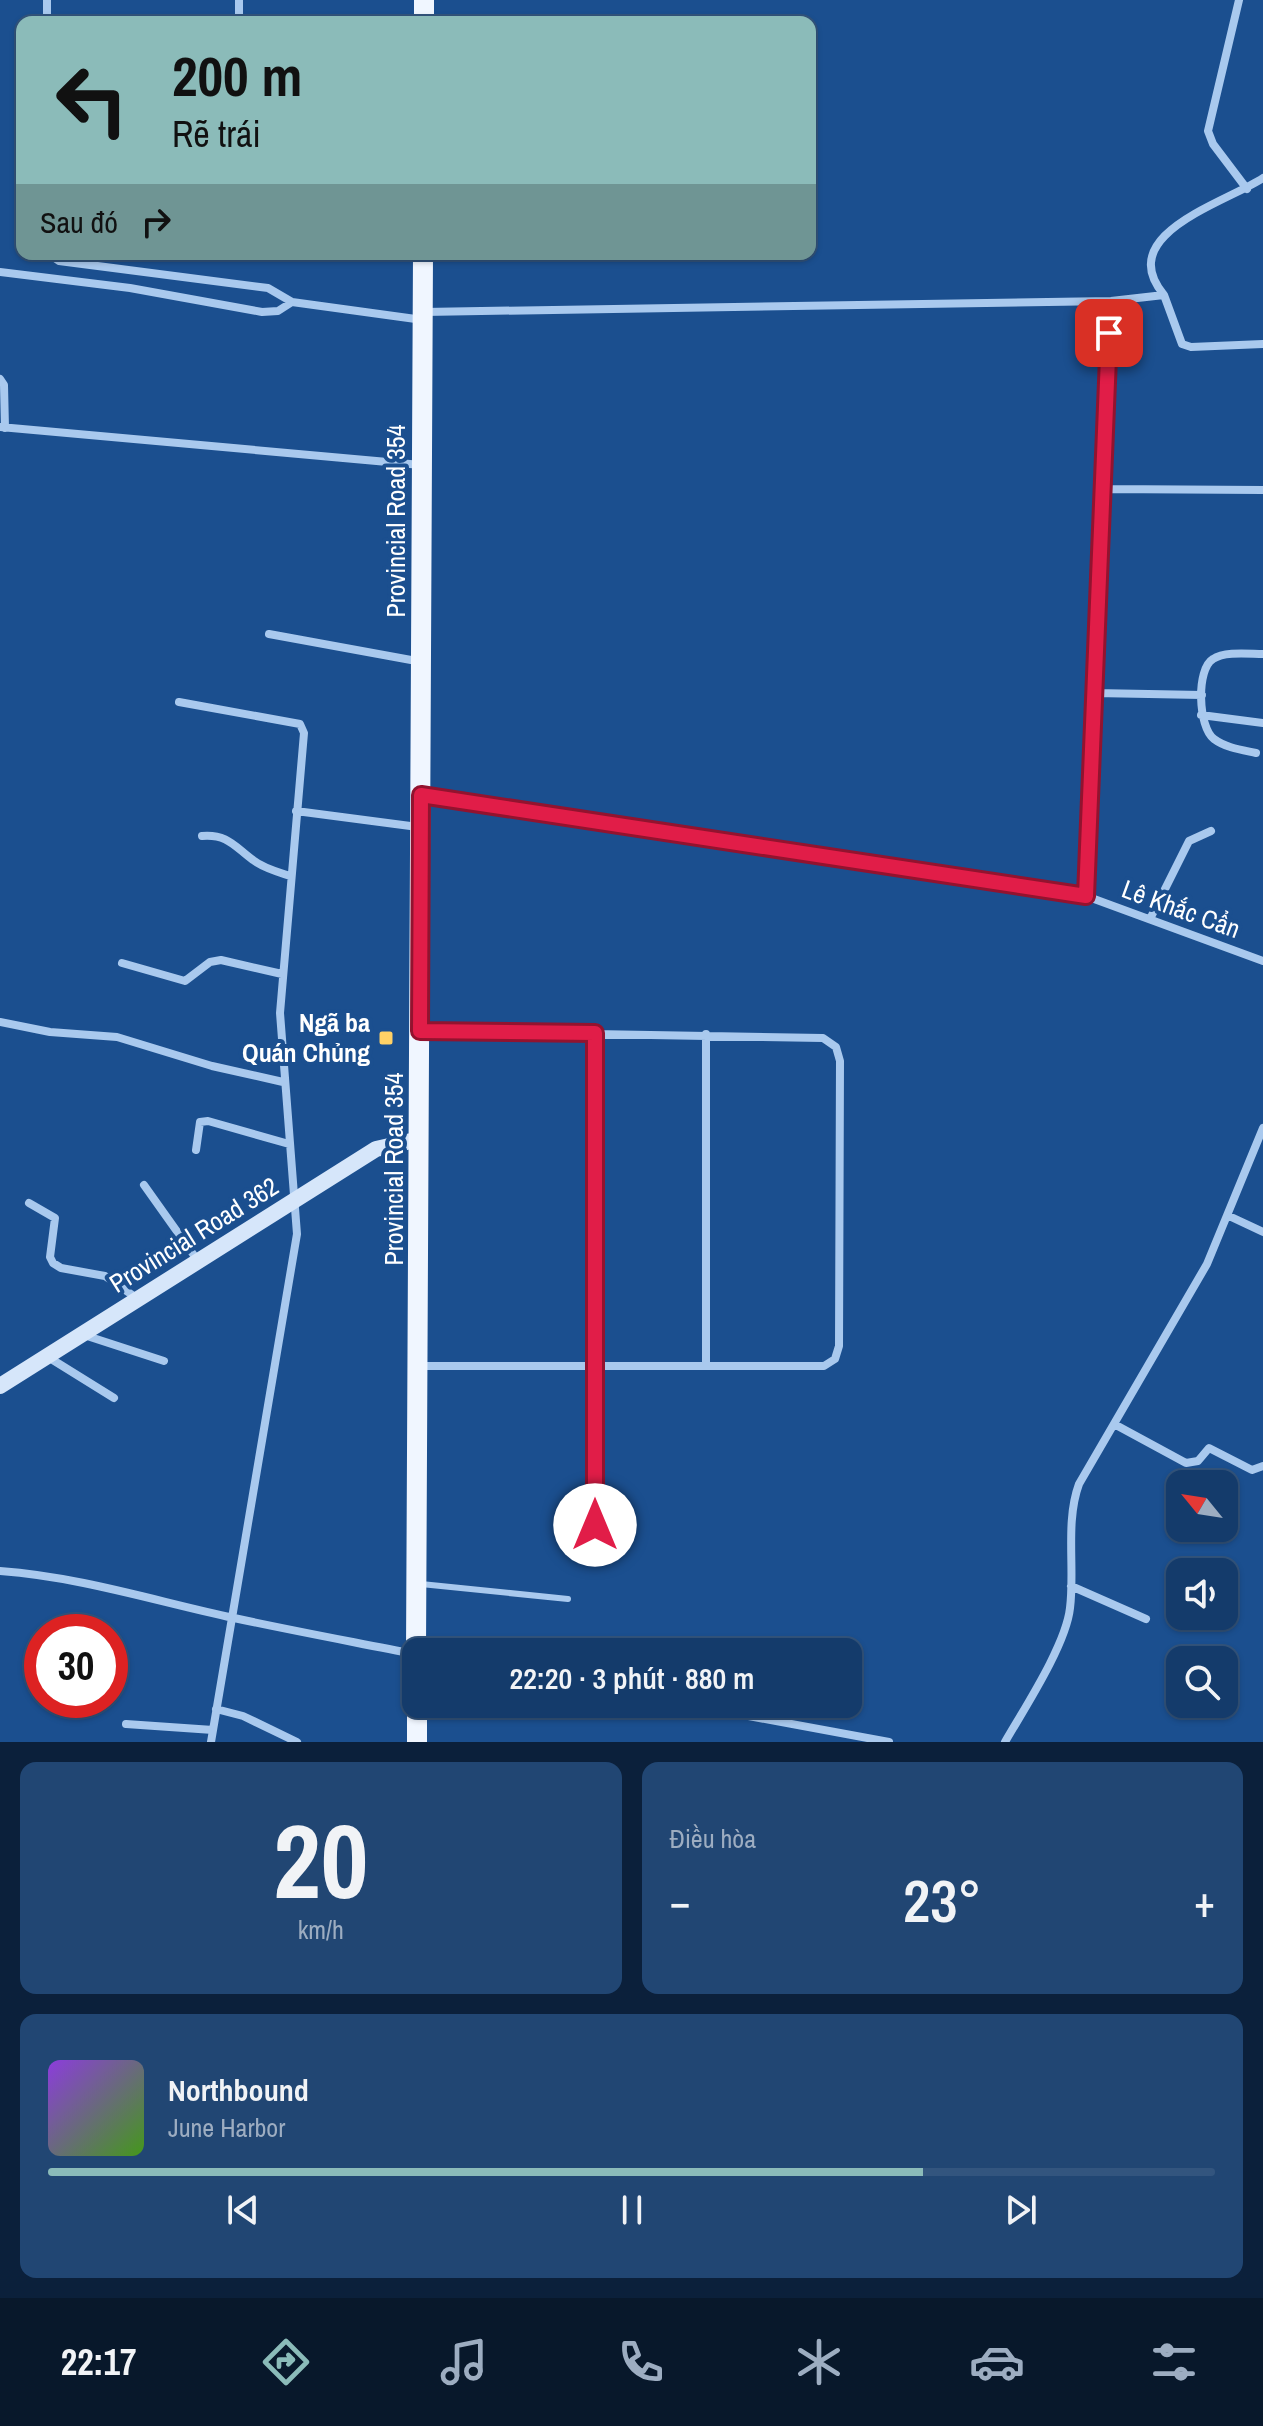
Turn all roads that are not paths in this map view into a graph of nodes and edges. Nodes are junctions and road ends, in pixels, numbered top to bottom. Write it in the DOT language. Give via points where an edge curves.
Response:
graph roads {
  1 [pos="1239,0"];
  2 [pos="1263,178"];
  3 [pos="1247,189"];
  4 [pos="58,260"];
  5 [pos="423,260"];
  6 [pos="0,272"];
  7 [pos="1164,295"];
  8 [pos="1111,301"];
  9 [pos="292,302"];
  10 [pos="423,316"];
  11 [pos="1263,344"];
  12 [pos="0,379"];
  13 [pos="3,427"];
  14 [pos="422,466"];
  15 [pos="1103,489"];
  16 [pos="1263,490"];
  17 [pos="269,634"];
  18 [pos="1263,654"];
  19 [pos="422,662"];
  20 [pos="1095,693"];
  21 [pos="1202,695"];
  22 [pos="179,702"];
  23 [pos="1201,715"];
  24 [pos="1263,723"];
  25 [pos="1256,753"];
  26 [pos="421,795"];
  27 [pos="296,811"];
  28 [pos="421,827"];
  29 [pos="1211,831"];
  30 [pos="202,836"];
  31 [pos="290,876"];
  32 [pos="1086,896"];
  33 [pos="1150,919"];
  34 [pos="1263,961"];
  35 [pos="122,963"];
  36 [pos="282,974"];
  37 [pos="0,1022"];
  38 [pos="420,1031"];
  39 [pos="595,1033"];
  40 [pos="706,1034"];
  41 [pos="283,1082"];
  42 [pos="1263,1128"];
  43 [pos="420,1139"];
  44 [pos="289,1144"];
  45 [pos="196,1150"];
  46 [pos="144,1185"];
  47 [pos="294,1200"];
  48 [pos="29,1203"];
  49 [pos="1229,1216"];
  50 [pos="1263,1232"];
  51 [pos="198,1261"];
  52 [pos="138,1300"];
  53 [pos="83,1335"];
  54 [pos="47,1357"];
  55 [pos="164,1361"];
  56 [pos="594,1365"];
  57 [pos="706,1365"];
  58 [pos="419,1366"];
  59 [pos="0,1386"];
  60 [pos="114,1398"];
  61 [pos="1114,1424"];
  62 [pos="1263,1466"];
  63 [pos="595,1525"];
  64 [pos="0,1571"];
  65 [pos="418,1584"];
  66 [pos="1071,1586"];
  67 [pos="568,1599"];
  68 [pos="233,1618"];
  69 [pos="1146,1619"];
  70 [pos="416,1638"];
  71 [pos="402,1650"];
  72 [pos="216,1709"];
  73 [pos="417,1718"];
  74 [pos="760,1718"];
  75 [pos="126,1724"];
  76 [pos="213,1730"];
  77 [pos="211,1742"];
  78 [pos="297,1742"];
  79 [pos="417,1742"];
  80 [pos="889,1742"];
  81 [pos="1005,1742"];
  1 -- 3 [label="street" via="1208,131"];
  2 -- 3 [label="street"];
  3 -- 7 [label="street" via="1164,234 1149,268 1151,281"];
  4 -- 9 [label="street" via="268,288"];
  5 -- 10 [label="main road, Provincial Road 354"];
  6 -- 9 [label="street" via="262,312 278,311"];
  7 -- 8 [label="street"];
  7 -- 11 [label="street" via="1182,344"];
  8 -- 10 [label="street"];
  8 -- 15 [label="street"];
  9 -- 10 [label="street"];
  10 -- 14 [label="main road, Provincial Road 354"];
  12 -- 13 [label="street"];
  13 -- 14 [label="street"];
  14 -- 19 [label="main road, Provincial Road 354"];
  15 -- 16 [label="street"];
  15 -- 20 [label="street"];
  17 -- 19 [label="street"];
  18 -- 21 [label="street" via="1210,660 1203,669"];
  19 -- 26 [label="main road, Provincial Road 354"];
  20 -- 21 [label="street"];
  20 -- 32 [label="street"];
  21 -- 23 [label="street"];
  22 -- 27 [label="street" via="300,724 304,738"];
  23 -- 24 [label="street"];
  23 -- 25 [label="street" via="1212,738"];
  26 -- 28 [label="main road, Provincial Road 354"];
  26 -- 32 [label="street, Lê Khắc Cẩn"];
  27 -- 28 [label="street"];
  27 -- 31 [label="street"];
  28 -- 38 [label="main road, Provincial Road 354"];
  29 -- 33 [label="street" via="1189,841"];
  30 -- 31 [label="street" via="230,839 254,861"];
  31 -- 36 [label="street"];
  32 -- 33 [label="street, Lê Khắc Cẩn"];
  33 -- 34 [label="street, Lê Khắc Cẩn"];
  35 -- 36 [label="street" via="185,981 221,960"];
  36 -- 41 [label="street"];
  37 -- 41 [label="street" via="117,1037"];
  38 -- 39 [label="street"];
  38 -- 43 [label="main road, Provincial Road 354"];
  39 -- 40 [label="street"];
  39 -- 56 [label="street"];
  40 -- 57 [label="street"];
  40 -- 57 [label="street" via="823,1038 836,1047 840,1061 835,1359 824,1366"];
  41 -- 44 [label="street"];
  42 -- 49 [label="street"];
  43 -- 47 [label="main road, Provincial Road 362" via="376,1149"];
  43 -- 58 [label="main road, Provincial Road 354"];
  44 -- 45 [label="street" via="208,1121 197,1128"];
  44 -- 47 [label="street"];
  46 -- 51 [label="street"];
  47 -- 51 [label="main road, Provincial Road 362"];
  47 -- 68 [label="street" via="297,1234"];
  48 -- 52 [label="street" via="55,1218 53,1263 105,1276"];
  49 -- 50 [label="street"];
  49 -- 61 [label="street"];
  51 -- 52 [label="main road, Provincial Road 362"];
  52 -- 53 [label="main road, Provincial Road 362"];
  53 -- 54 [label="main road, Provincial Road 362"];
  53 -- 55 [label="street"];
  54 -- 59 [label="main road, Provincial Road 362"];
  54 -- 60 [label="street"];
  56 -- 57 [label="street"];
  56 -- 58 [label="street"];
  56 -- 63 [label="street"];
  58 -- 65 [label="main road, Provincial Road 354"];
  61 -- 62 [label="street" via="1186,1463 1198,1461 1209,1448 1252,1470"];
  61 -- 66 [label="street" via="1075,1495"];
  64 -- 68 [label="street" via="108,1586"];
  65 -- 67 [label="lane"];
  65 -- 70 [label="main road, Provincial Road 354"];
  66 -- 69 [label="street"];
  66 -- 81 [label="street" via="1066,1625"];
  68 -- 71 [label="street"];
  68 -- 72 [label="street"];
  72 -- 76 [label="street"];
  72 -- 78 [label="street"];
  73 -- 79 [label="main road"];
  74 -- 80 [label="street"];
  75 -- 76 [label="street"];
  76 -- 77 [label="street"];
}
